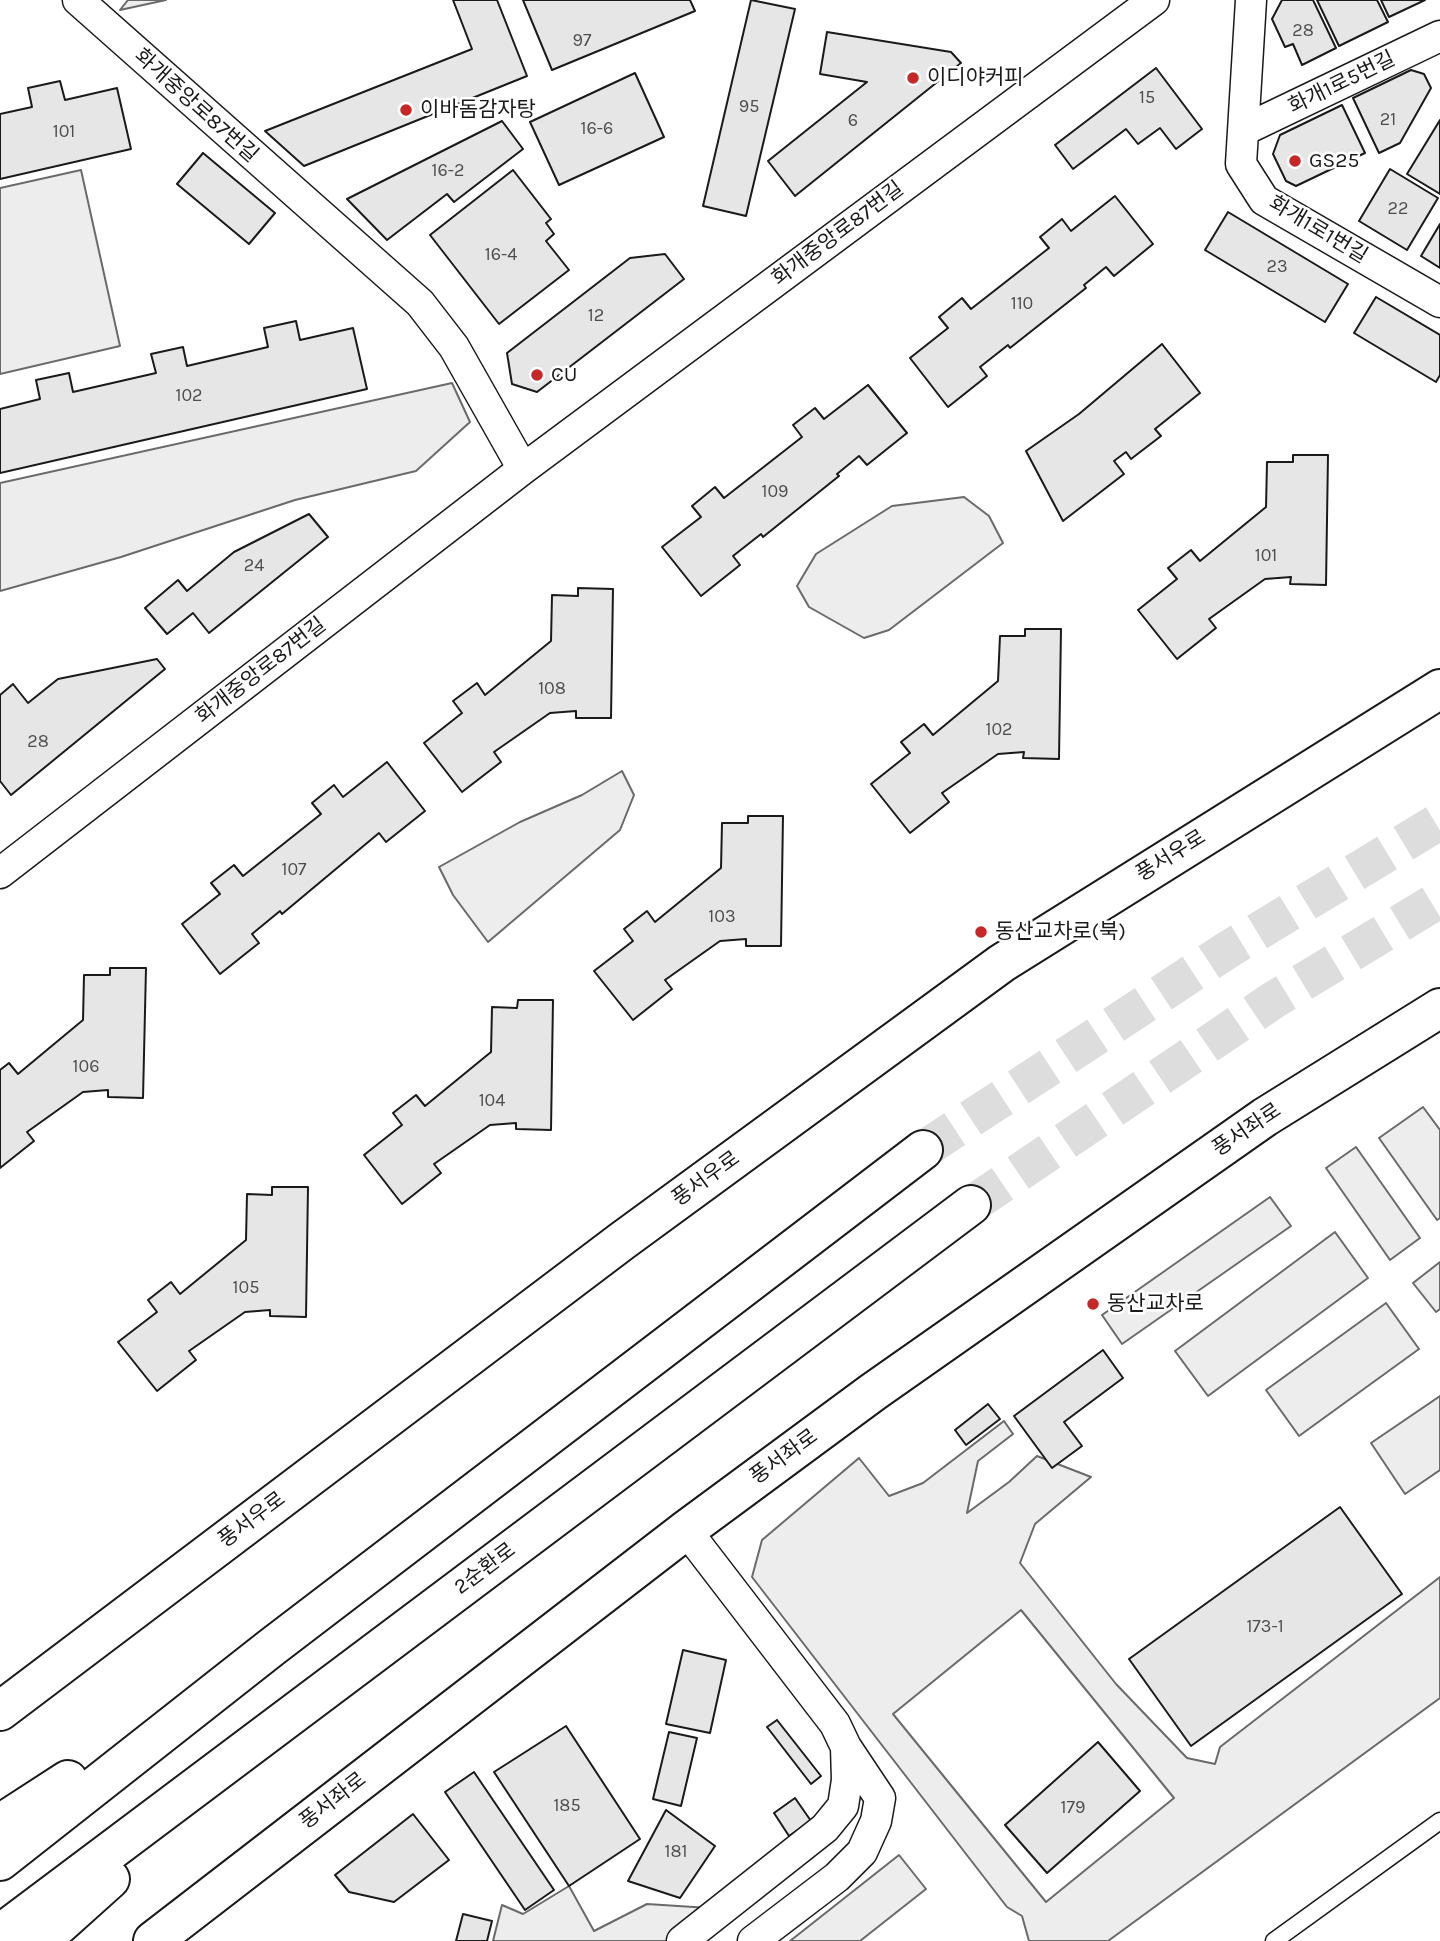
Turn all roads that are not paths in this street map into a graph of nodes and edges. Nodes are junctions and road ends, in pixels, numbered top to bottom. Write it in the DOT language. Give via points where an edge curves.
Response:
graph roads {
  1 [pos="78,0"];
  2 [pos="1154,0"];
  3 [pos="1251,0"];
  4 [pos="1440,36"];
  5 [pos="1244,130"];
  6 [pos="1440,302"];
  7 [pos="523,469"];
  8 [pos="1440,689"];
  9 [pos="0,873"];
  10 [pos="1440,1008"];
  11 [pos="923,1150"];
  12 [pos="971,1205"];
  13 [pos="686,1530"];
  14 [pos="272,1647"];
  15 [pos="317,1695"];
  16 [pos="0,1711"];
  17 [pos="846,1747"];
  18 [pos="1440,1821"];
  19 [pos="0,1824"];
  20 [pos="0,1861"];
  21 [pos="0,1934"];
  22 [pos="41,1941"];
  23 [pos="153,1941"];
  24 [pos="682,1941"];
  25 [pos="753,1941"];
  26 [pos="1275,1941"];
  1 -- 7 [label="street, 화개중앙로87번길" via="420,303 454,347"];
  2 -- 7 [label="street, 화개중앙로87번길"];
  3 -- 5 [label="street, 화개1로1번길"];
  4 -- 5 [label="street, 화개1로5번길"];
  5 -- 6 [label="street, 화개1로1번길" via="1241,164 1264,200"];
  7 -- 9 [label="street, 화개중앙로87번길"];
  8 -- 16 [label="main road, 풍서우로" via="1002,963 611,1249"];
  10 -- 13 [label="main road, 풍서좌로" via="1265,1117 873,1392"];
  11 -- 14 [label="main road"];
  12 -- 15 [label="main road, 2순환로"];
  13 -- 17 [label="street" via="835,1724"];
  13 -- 23 [label="main road, 풍서좌로"];
  14 -- 19 [label="main road"];
  14 -- 20 [label="main road"];
  15 -- 21 [label="main road, 2순환로"];
  15 -- 22 [label="main road"];
  17 -- 24 [label="street" via="843,1806 825,1828"];
  17 -- 25 [label="street" via="880,1798 862,1852 837,1877"];
  18 -- 26 [label="lane"];
}
